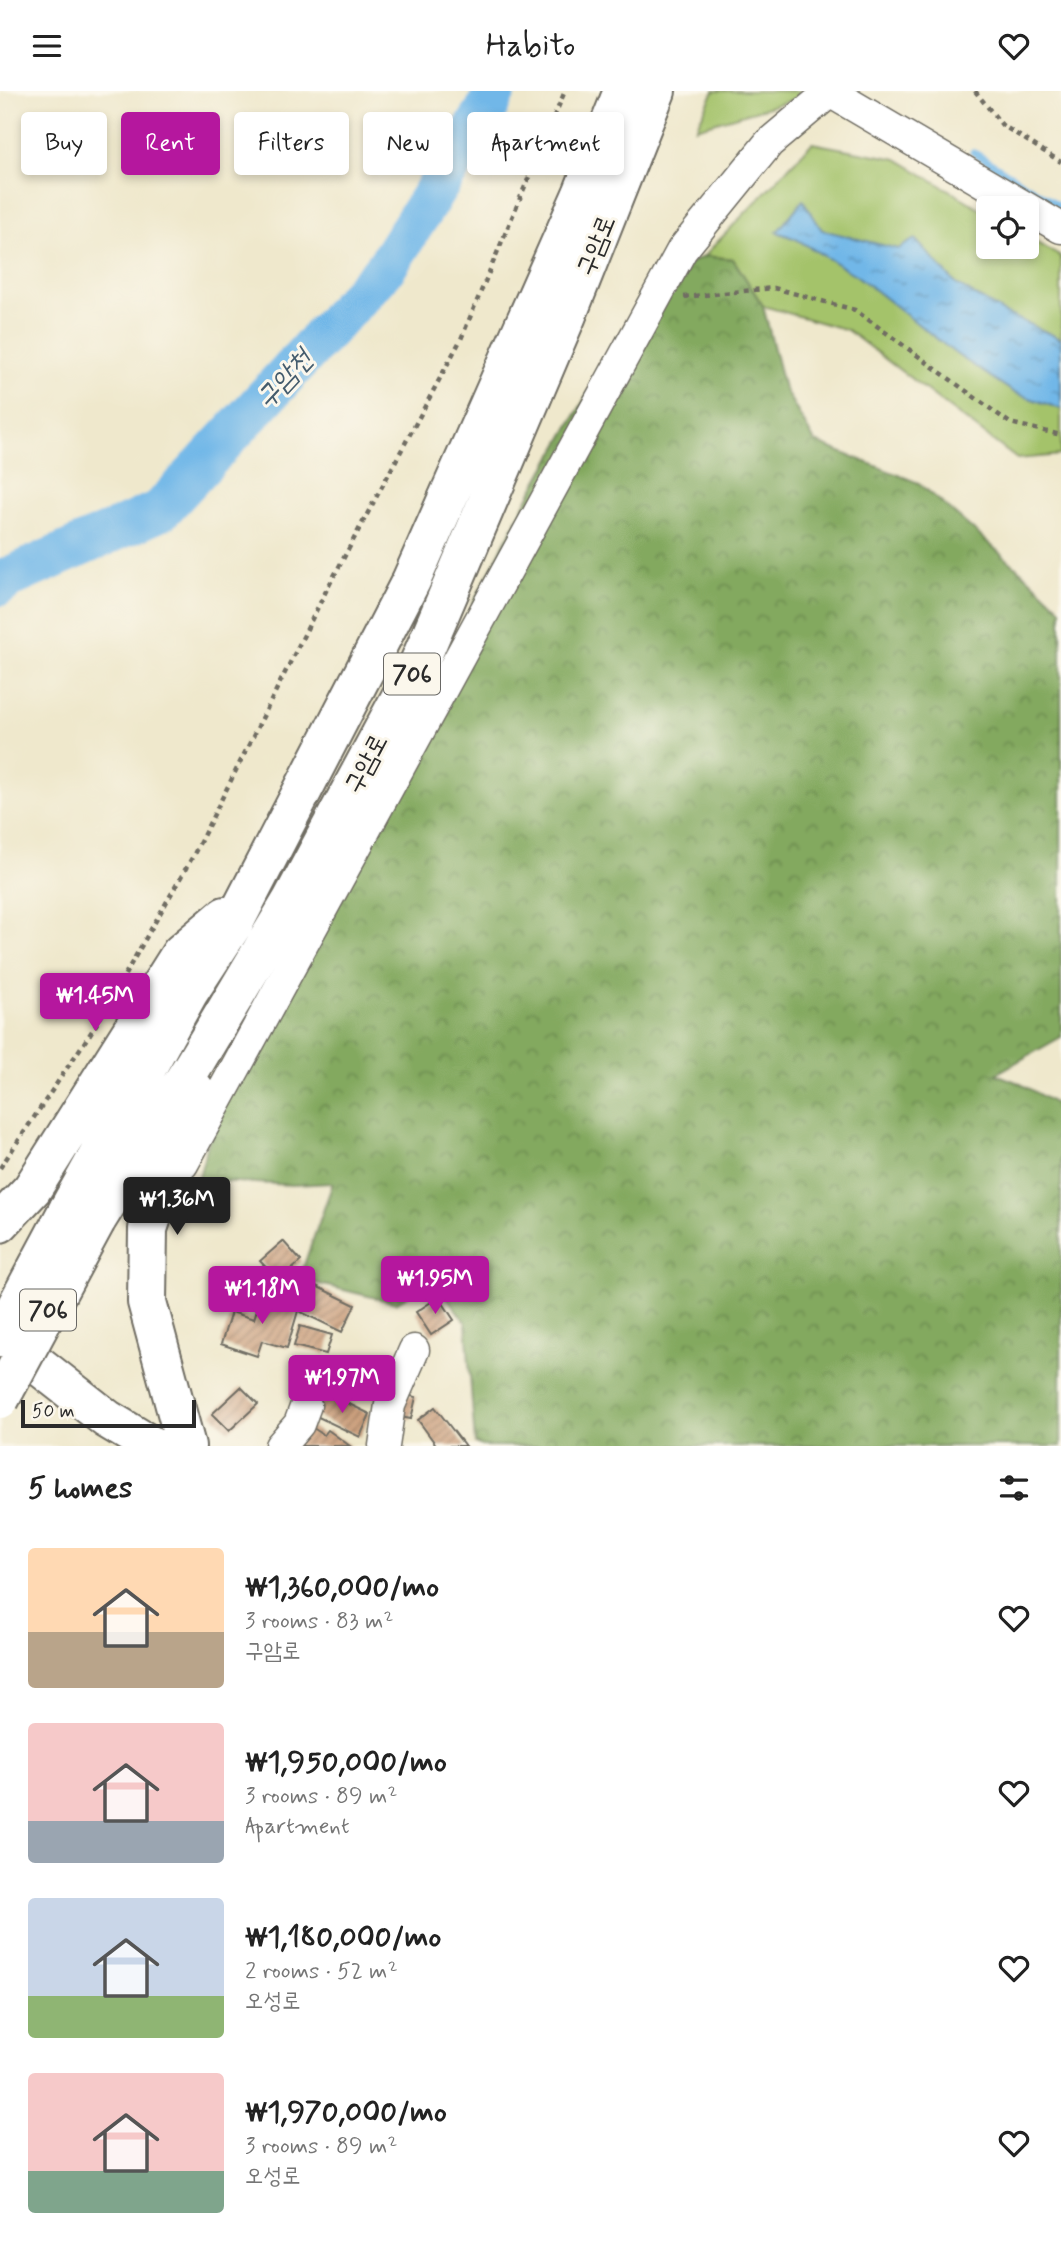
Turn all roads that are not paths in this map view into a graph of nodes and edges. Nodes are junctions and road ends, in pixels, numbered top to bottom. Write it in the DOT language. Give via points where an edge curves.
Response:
graph roads {
  1 [pos="624,91"];
  2 [pos="656,91"];
  3 [pos="830,91"];
  4 [pos="1007,196"];
  5 [pos="1039,215"];
  6 [pos="1061,228"];
  7 [pos="246,899"];
  8 [pos="212,1034"];
  9 [pos="82,1216"];
  10 [pos="0,1223"];
  11 [pos="148,1229"];
  12 [pos="0,1336"];
  13 [pos="414,1350"];
  14 [pos="0,1399"];
  15 [pos="306,1405"];
  16 [pos="107,1419"];
  17 [pos="137,1446"];
  18 [pos="152,1446"];
  19 [pos="186,1446"];
  20 [pos="281,1446"];
  21 [pos="384,1446"];
  1 -- 7 [label="main road, 구암로 / 706" via="411,581"];
  2 -- 8 [label="main road, 구암로 / 706" via="567,315 419,663 292,900"];
  3 -- 4 [label="street"];
  3 -- 11 [label="street" via="769,143 682,250"];
  5 -- 6 [label="street"];
  7 -- 9 [label="main road, 구암로 / 706" via="189,992"];
  7 -- 10 [label="main road" via="181,953 32,1189"];
  8 -- 9 [label="main road, 구암로 / 706"];
  8 -- 11 [label="main road"];
  9 -- 12 [label="main road, 구암로 / 706, bridge"];
  9 -- 14 [label="main road, 구암로 / 706, bridge"];
  11 -- 19 [label="main road" via="147,1302"];
  12 -- 16 [label="main road"];
  13 -- 21 [label="street" via="390,1405"];
  15 -- 20 [label="street" via="299,1424"];
  16 -- 17 [label="main road"];
  16 -- 18 [label="main road"];
}
